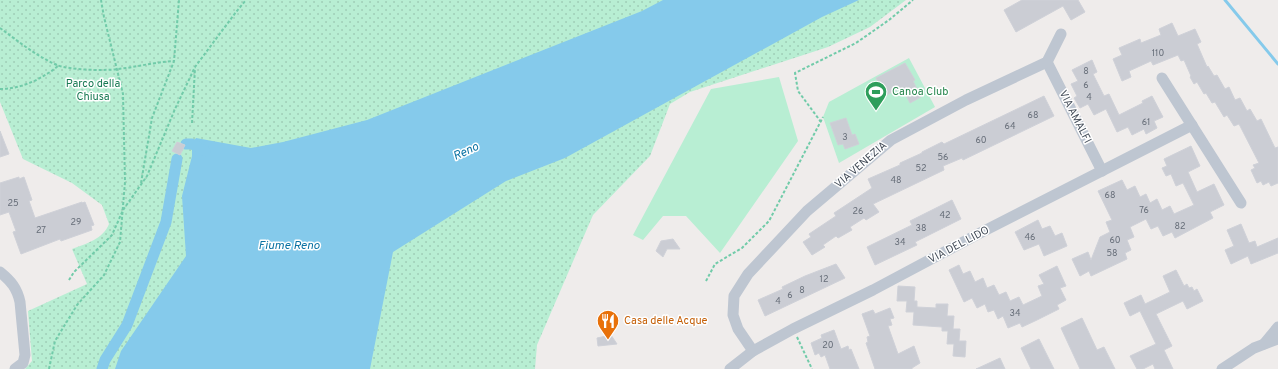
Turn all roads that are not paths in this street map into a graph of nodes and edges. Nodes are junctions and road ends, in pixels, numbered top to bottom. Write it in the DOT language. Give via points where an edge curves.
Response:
graph roads {
  1 [pos="1061,34"];
  2 [pos="1047,62"];
  3 [pos="1162,78"];
  4 [pos="1192,125"];
  5 [pos="1102,172"];
  6 [pos="1241,203"];
  7 [pos="0,272"];
  8 [pos="1278,327"];
  9 [pos="1278,340"];
  10 [pos="1264,345"];
  11 [pos="752,351"];
  12 [pos="15,369"];
  13 [pos="730,369"];
  14 [pos="1222,369"];
  1 -- 2 [label="street"];
  2 -- 5 [label="street, VIA AMALFI"];
  2 -- 11 [label="street, VIA VENEZIA" via="966,100 891,140 807,211 748,274 734,296 733,315 738,329"];
  3 -- 4 [label="street"];
  4 -- 5 [label="street, VIA DEL LIDO"];
  4 -- 6 [label="street"];
  5 -- 11 [label="street, VIA DEL LIDO"];
  7 -- 12 [label="street" via="14,285 20,302 25,355 23,363"];
  8 -- 10 [label="street"];
  9 -- 10 [label="street"];
  10 -- 14 [label="street" via="1254,348"];
  11 -- 13 [label="street, VIA DEL LIDO"];
}
